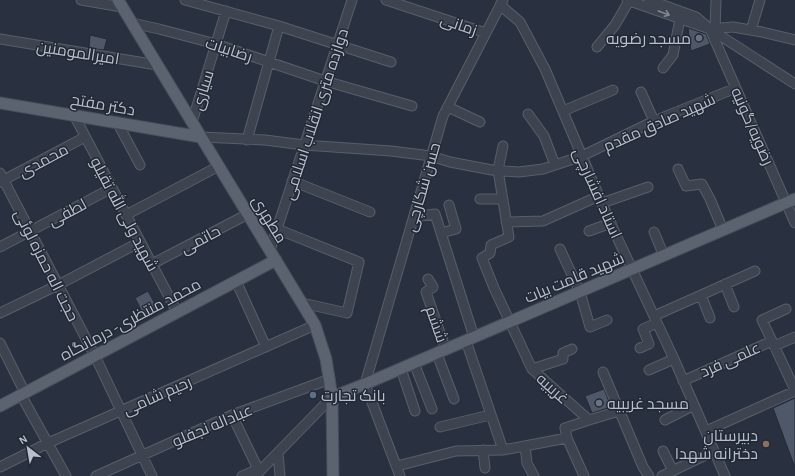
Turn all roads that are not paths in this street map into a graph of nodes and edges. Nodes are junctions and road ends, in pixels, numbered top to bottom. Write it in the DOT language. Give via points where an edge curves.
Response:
graph roads {
  1 [pos="81,0"];
  2 [pos="185,0"];
  3 [pos="352,0"];
  4 [pos="386,0"];
  5 [pos="628,0"];
  6 [pos="649,0"];
  7 [pos="716,0"];
  8 [pos="760,0"];
  9 [pos="501,2"];
  10 [pos="120,3"];
  11 [pos="676,4"];
  12 [pos="226,11"];
  13 [pos="680,19"];
  14 [pos="132,23"];
  15 [pos="279,26"];
  16 [pos="713,29"];
  17 [pos="751,30"];
  18 [pos="486,33"];
  19 [pos="0,39"];
  20 [pos="795,40"];
  21 [pos="216,44"];
  22 [pos="337,44"];
  23 [pos="598,47"];
  24 [pos="269,62"];
  25 [pos="391,62"];
  26 [pos="157,65"];
  27 [pos="663,68"];
  28 [pos="795,72"];
  29 [pos="325,81"];
  30 [pos="794,83"];
  31 [pos="736,88"];
  32 [pos="613,90"];
  33 [pos="641,92"];
  34 [pos="0,102"];
  35 [pos="412,106"];
  36 [pos="448,107"];
  37 [pos="563,112"];
  38 [pos="528,114"];
  39 [pos="74,115"];
  40 [pos="654,121"];
  41 [pos="117,122"];
  42 [pos="192,122"];
  43 [pos="480,122"];
  44 [pos="85,137"];
  45 [pos="201,137"];
  46 [pos="247,140"];
  47 [pos="304,145"];
  48 [pos="503,146"];
  49 [pos="431,156"];
  50 [pos="582,156"];
  51 [pos="140,165"];
  52 [pos="554,165"];
  53 [pos="219,166"];
  54 [pos="678,169"];
  55 [pos="498,170"];
  56 [pos="1,179"];
  57 [pos="292,181"];
  58 [pos="648,187"];
  59 [pos="112,188"];
  60 [pos="480,199"];
  61 [pos="502,199"];
  62 [pos="600,199"];
  63 [pos="791,201"];
  64 [pos="448,205"];
  65 [pos="370,212"];
  66 [pos="248,214"];
  67 [pos="126,215"];
  68 [pos="414,217"];
  69 [pos="506,222"];
  70 [pos="611,223"];
  71 [pos="795,223"];
  72 [pos="277,229"];
  73 [pos="723,230"];
  74 [pos="589,231"];
  75 [pos="30,232"];
  76 [pos="654,232"];
  77 [pos="441,233"];
  78 [pos="140,242"];
  79 [pos="0,248"];
  80 [pos="560,249"];
  81 [pos="270,250"];
  82 [pos="664,256"];
  83 [pos="276,260"];
  84 [pos="152,264"];
  85 [pos="633,269"];
  86 [pos="755,271"];
  87 [pos="428,279"];
  88 [pos="236,281"];
  89 [pos="725,284"];
  90 [pos="58,285"];
  91 [pos="580,292"];
  92 [pos="702,295"];
  93 [pos="302,303"];
  94 [pos="734,307"];
  95 [pos="786,309"];
  96 [pos="177,312"];
  97 [pos="0,313"];
  98 [pos="710,318"];
  99 [pos="607,320"];
  100 [pos="656,320"];
  101 [pos="510,322"];
  102 [pos="315,325"];
  103 [pos="795,336"];
  104 [pos="470,339"];
  105 [pos="0,343"];
  106 [pos="773,343"];
  107 [pos="266,347"];
  108 [pos="640,348"];
  109 [pos="572,349"];
  110 [pos="442,352"];
  111 [pos="95,356"];
  112 [pos="674,359"];
  113 [pos="414,363"];
  114 [pos="401,369"];
  115 [pos="532,369"];
  116 [pos="650,370"];
  117 [pos="603,372"];
  118 [pos="330,379"];
  119 [pos="683,381"];
  120 [pos="366,384"];
  121 [pos="795,391"];
  122 [pos="23,394"];
  123 [pos="332,397"];
  124 [pos="454,399"];
  125 [pos="694,405"];
  126 [pos="0,406"];
  127 [pos="432,409"];
  128 [pos="121,410"];
  129 [pos="415,411"];
  130 [pos="619,411"];
  131 [pos="232,415"];
  132 [pos="490,415"];
  133 [pos="589,420"];
  134 [pos="665,420"];
  135 [pos="440,427"];
  136 [pos="706,431"];
  137 [pos="567,438"];
  138 [pos="48,443"];
  139 [pos="525,446"];
  140 [pos="483,450"];
  141 [pos="503,450"];
  142 [pos="663,451"];
  143 [pos="714,451"];
  144 [pos="278,453"];
  145 [pos="142,455"];
  146 [pos="397,466"];
  147 [pos="0,467"];
  148 [pos="485,468"];
  149 [pos="260,470"];
  150 [pos="673,471"];
  151 [pos="66,476"];
  152 [pos="96,476"];
  153 [pos="152,476"];
  154 [pos="242,476"];
  155 [pos="280,476"];
  156 [pos="333,476"];
  157 [pos="400,476"];
  158 [pos="534,476"];
  159 [pos="584,476"];
  160 [pos="649,476"];
  161 [pos="662,476"];
  162 [pos="725,476"];
  1 -- 10 [label="street"];
  2 -- 12 [label="street"];
  3 -- 22 [label="street, دوازده متری انقلاب اسلامی"];
  4 -- 18 [label="street, زمانی"];
  5 -- 13 [label="street, one-way"];
  5 -- 23 [label="street" via="615,25"];
  6 -- 11 [label="street"];
  7 -- 16 [label="street"];
  8 -- 17 [label="street"];
  9 -- 18 [label="street, حسن شکارچی"];
  9 -- 37 [label="street, استاد افشارچی" via="520,22 545,69"];
  10 -- 14 [label="main road, مطهری"];
  11 -- 16 [label="street"];
  12 -- 15 [label="street"];
  12 -- 21 [label="street, سیاری"];
  13 -- 16 [label="street"];
  13 -- 27 [label="street" via="673,55"];
  14 -- 21 [label="street, رضابیات"];
  14 -- 26 [label="main road, مطهری"];
  15 -- 22 [label="street"];
  15 -- 24 [label="street"];
  16 -- 17 [label="street"];
  16 -- 30 [label="street"];
  16 -- 31 [label="street, رضویه/گونیه"];
  17 -- 20 [label="street"];
  18 -- 36 [label="street, حسن شکارچی"];
  19 -- 26 [label="street, امیرالمومنین"];
  21 -- 24 [label="street, رضابیات"];
  21 -- 42 [label="street, سیاری"];
  22 -- 25 [label="street"];
  22 -- 29 [label="street, دوازده متری انقلاب اسلامی"];
  24 -- 29 [label="street, رضابیات"];
  24 -- 46 [label="street"];
  26 -- 42 [label="main road, مطهری"];
  28 -- 30 [label="street"];
  29 -- 35 [label="street, رضابیات"];
  29 -- 47 [label="street, دوازده متری انقلاب اسلامی"];
  31 -- 40 [label="street, شهید صادق مقدم"];
  31 -- 63 [label="street, رضویه/گونیه"];
  32 -- 37 [label="street"];
  33 -- 40 [label="street"];
  34 -- 39 [label="main road, دکتر مفتح"];
  36 -- 43 [label="street"];
  36 -- 49 [label="street, حسن شکارچی"];
  37 -- 50 [label="street, استاد افشارچی"];
  38 -- 52 [label="street" via="544,136"];
  39 -- 41 [label="main road, دکتر مفتح"];
  39 -- 44 [label="street, شهید ولی الله تقیلو"];
  40 -- 50 [label="street, شهید صادق مقدم"];
  41 -- 45 [label="main road, دکتر مفتح"];
  41 -- 51 [label="street"];
  42 -- 45 [label="main road, مطهری"];
  44 -- 56 [label="street, محمدی"];
  44 -- 59 [label="street, شهید ولی الله تقیلو"];
  45 -- 46 [label="street, شهید صادق مقدم"];
  45 -- 53 [label="main road, مطهری"];
  46 -- 47 [label="street, شهید صادق مقدم"];
  47 -- 49 [label="street, شهید صادق مقدم"];
  47 -- 57 [label="street, دوازده متری انقلاب اسلامی"];
  48 -- 55 [label="street"];
  49 -- 55 [label="street, شهید صادق مقدم"];
  49 -- 68 [label="street, حسن شکارچی"];
  50 -- 52 [label="street, شهید صادق مقدم"];
  50 -- 62 [label="street, استاد افشارچی"];
  52 -- 55 [label="street, شهید صادق مقدم" via="519,172"];
  53 -- 66 [label="main road, مطهری"];
  53 -- 67 [label="street"];
  54 -- 73 [label="street" via="686,186 702,184"];
  55 -- 61 [label="street"];
  56 -- 75 [label="street, حجت اله حمزه لوئی"];
  57 -- 65 [label="street"];
  57 -- 72 [label="street, دوازده متری انقلاب اسلامی"];
  58 -- 62 [label="street"];
  59 -- 67 [label="street, شهید ولی الله تقیلو"];
  59 -- 75 [label="street, لطفی"];
  60 -- 61 [label="street"];
  61 -- 69 [label="street"];
  62 -- 69 [label="street" via="543,221"];
  62 -- 70 [label="street, استاد افشارچی"];
  63 -- 71 [label="street, رضویه/گونیه"];
  63 -- 73 [label="main road, شهید قامت بیات"];
  64 -- 77 [label="street" via="456,229"];
  66 -- 81 [label="main road, مطهری"];
  66 -- 84 [label="street, حاتمی"];
  67 -- 78 [label="street, شهید ولی الله تقیلو"];
  68 -- 77 [label="street" via="435,214"];
  68 -- 120 [label="street, حسن شکارچی"];
  69 -- 101 [label="street, غریبیه" via="509,237 491,245 490,253 482,258"];
  70 -- 74 [label="street"];
  70 -- 85 [label="street, استاد افشارچی"];
  72 -- 81 [label="street, دوازده متری انقلاب اسلامی"];
  72 -- 93 [label="street" via="359,262 347,313"];
  73 -- 82 [label="main road, شهید قامت بیات"];
  75 -- 79 [label="street, لطفی"];
  75 -- 90 [label="street, حجت اله حمزه لوئی"];
  76 -- 82 [label="street"];
  77 -- 104 [label="street"];
  78 -- 84 [label="street, شهید ولی الله تقیلو"];
  78 -- 90 [label="street"];
  80 -- 91 [label="street"];
  81 -- 83 [label="main road, مطهری"];
  82 -- 85 [label="main road, شهید قامت بیات"];
  83 -- 88 [label="main road, محمد منتظری- درمانگاه"];
  83 -- 93 [label="main road, مطهری"];
  84 -- 96 [label="street, شهید ولی الله تقیلو"];
  85 -- 91 [label="main road, شهید قامت بیات"];
  85 -- 100 [label="street, استاد افشارچی"];
  86 -- 89 [label="street"];
  87 -- 110 [label="street, ششم" via="433,287 426,292"];
  88 -- 96 [label="main road, محمد منتظری- درمانگاه"];
  88 -- 107 [label="street"];
  89 -- 92 [label="street"];
  89 -- 94 [label="street"];
  90 -- 97 [label="street"];
  90 -- 111 [label="street, حجت اله حمزه لوئی"];
  91 -- 99 [label="street" via="590,327"];
  91 -- 101 [label="main road, شهید قامت بیات"];
  92 -- 98 [label="street"];
  92 -- 100 [label="street"];
  93 -- 102 [label="main road, مطهری"];
  95 -- 106 [label="street" via="762,320"];
  96 -- 111 [label="main road, محمد منتظری- درمانگاه"];
  100 -- 108 [label="street" via="643,329 649,344"];
  100 -- 112 [label="street, استاد افشارچی"];
  101 -- 104 [label="main road, شهید قامت بیات"];
  101 -- 115 [label="street, غریبیه"];
  102 -- 107 [label="street, رحیم شامی"];
  102 -- 118 [label="main road, مطهری"];
  103 -- 106 [label="street"];
  104 -- 110 [label="main road, شهید قامت بیات"];
  104 -- 132 [label="street"];
  105 -- 122 [label="street"];
  106 -- 119 [label="street, علمی فرد"];
  106 -- 121 [label="street, علمی فرد"];
  107 -- 128 [label="street, رحیم شامی"];
  109 -- 115 [label="street" via="563,353 563,359"];
  110 -- 113 [label="main road, شهید قامت بیات"];
  110 -- 124 [label="street"];
  111 -- 122 [label="main road, محمد منتظری- درمانگاه"];
  111 -- 128 [label="street, حجت اله حمزه لوئی"];
  112 -- 116 [label="street"];
  112 -- 119 [label="street, استاد افشارچی"];
  113 -- 114 [label="main road, شهید قامت بیات"];
  113 -- 127 [label="street"];
  114 -- 120 [label="main road, شهید قامت بیات"];
  114 -- 129 [label="street"];
  115 -- 133 [label="street, غریبیه"];
  117 -- 130 [label="street"];
  118 -- 123 [label="main road, مطهری"];
  118 -- 131 [label="street, عباداله نجفلو"];
  119 -- 125 [label="street, استاد افشارچی"];
  120 -- 123 [label="main road, شهید قامت بیات"];
  120 -- 146 [label="street"];
  121 -- 136 [label="street"];
  122 -- 126 [label="main road, محمد منتظری- درمانگاه"];
  122 -- 138 [label="street"];
  123 -- 144 [label="street"];
  123 -- 156 [label="main road, مطهری"];
  125 -- 134 [label="street"];
  125 -- 136 [label="street, استاد افشارچی"];
  128 -- 138 [label="street, رحیم شامی"];
  128 -- 145 [label="street, حجت اله حمزه لوئی"];
  130 -- 133 [label="street"];
  130 -- 160 [label="street"];
  131 -- 145 [label="street, عباداله نجفلو"];
  131 -- 149 [label="street"];
  132 -- 135 [label="street"];
  132 -- 141 [label="street"];
  133 -- 137 [label="street" via="565,428"];
  136 -- 143 [label="street, استاد افشارچی"];
  137 -- 139 [label="street"];
  137 -- 159 [label="street"];
  138 -- 147 [label="street, رحیم شامی"];
  138 -- 151 [label="street"];
  139 -- 141 [label="street"];
  139 -- 158 [label="street" via="528,463"];
  140 -- 141 [label="street"];
  140 -- 146 [label="street" via="456,451"];
  140 -- 148 [label="street"];
  142 -- 150 [label="street"];
  143 -- 150 [label="street"];
  143 -- 162 [label="street, استاد افشارچی"];
  144 -- 149 [label="street"];
  144 -- 155 [label="street"];
  145 -- 152 [label="street, عباداله نجفلو"];
  145 -- 153 [label="street, حجت اله حمزه لوئی"];
  146 -- 157 [label="street"];
  149 -- 154 [label="street"];
  150 -- 161 [label="street"];
}
